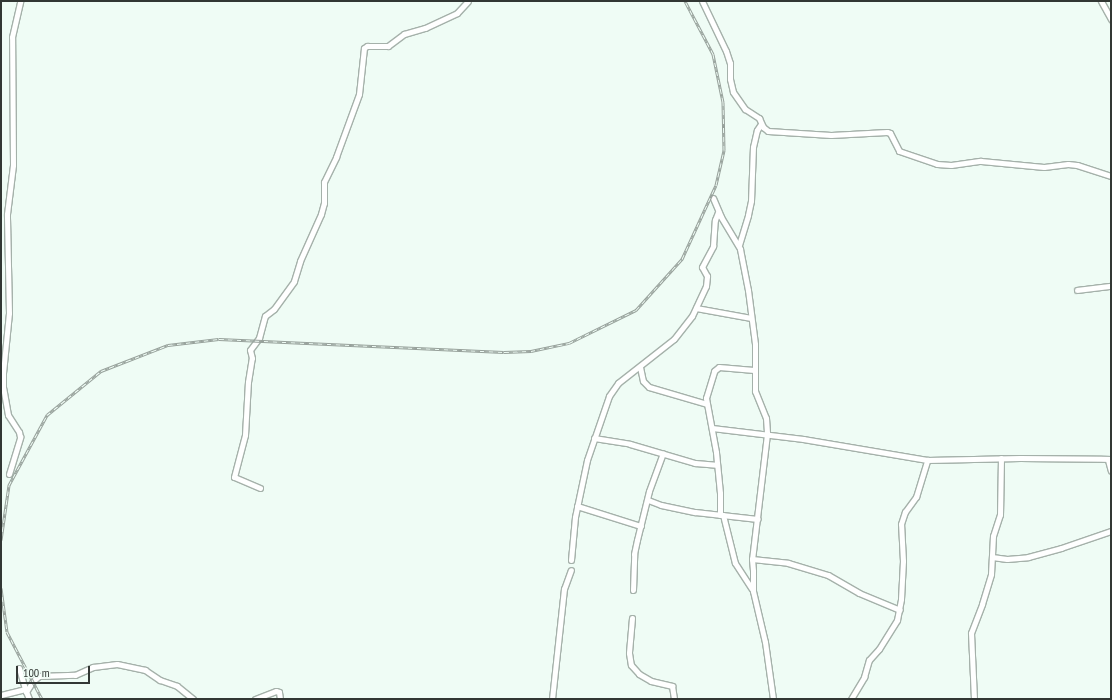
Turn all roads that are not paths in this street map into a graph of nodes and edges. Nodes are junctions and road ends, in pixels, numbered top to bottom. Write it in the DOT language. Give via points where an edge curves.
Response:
graph roads {
  1 [pos="20,1"];
  2 [pos="468,1"];
  3 [pos="702,1"];
  4 [pos="1101,1"];
  5 [pos="1111,19"];
  6 [pos="761,124"];
  7 [pos="1111,176"];
  8 [pos="713,198"];
  9 [pos="718,212"];
  10 [pos="739,245"];
  11 [pos="1111,286"];
  12 [pos="1077,290"];
  13 [pos="696,308"];
  14 [pos="751,318"];
  15 [pos="640,367"];
  16 [pos="754,370"];
  17 [pos="707,404"];
  18 [pos="712,428"];
  19 [pos="767,434"];
  20 [pos="594,438"];
  21 [pos="663,453"];
  22 [pos="1001,458"];
  23 [pos="927,460"];
  24 [pos="1110,460"];
  25 [pos="716,465"];
  26 [pos="1111,471"];
  27 [pos="9,474"];
  28 [pos="260,488"];
  29 [pos="648,500"];
  30 [pos="577,506"];
  31 [pos="644,515"];
  32 [pos="721,515"];
  33 [pos="758,519"];
  34 [pos="630,522"];
  35 [pos="641,526"];
  36 [pos="1111,531"];
  37 [pos="992,557"];
  38 [pos="752,559"];
  39 [pos="571,560"];
  40 [pos="571,570"];
  41 [pos="633,590"];
  42 [pos="753,591"];
  43 [pos="900,610"];
  44 [pos="632,618"];
  45 [pos="19,668"];
  46 [pos="25,691"];
  47 [pos="1,695"];
  48 [pos="30,699"];
  49 [pos="193,699"];
  50 [pos="255,699"];
  51 [pos="280,699"];
  52 [pos="552,699"];
  53 [pos="674,699"];
  54 [pos="773,699"];
  55 [pos="851,699"];
  56 [pos="974,699"];
  1 -- 27 [label="street" via="12,37 13,165 7,214 9,313 3,373 8,415 20,437"];
  2 -- 28 [label="street" via="457,13 425,28 404,34 388,46 364,48 360,89 336,157 324,182 321,214 294,281 265,316 259,338 250,350 252,358 248,382 246,435 234,477"];
  3 -- 6 [label="street" via="726,50 734,92 745,109 759,118"];
  4 -- 5 [label="street"];
  6 -- 7 [label="street" via="765,130 777,132 831,135 889,132 899,151 937,164 996,162 1044,167 1068,164"];
  6 -- 10 [label="street" via="753,147 751,201"];
  8 -- 9 [label="street"];
  9 -- 10 [label="street"];
  9 -- 13 [label="street" via="713,246 702,267 707,276 706,286"];
  10 -- 14 [label="street"];
  11 -- 12 [label="street"];
  13 -- 14 [label="street"];
  13 -- 15 [label="street" via="674,339"];
  14 -- 16 [label="street" via="755,344"];
  15 -- 17 [label="street" via="644,381 649,387"];
  15 -- 20 [label="street" via="618,383 609,396"];
  16 -- 17 [label="street" via="722,366 717,368 706,398"];
  16 -- 19 [label="street" via="756,391 765,413"];
  17 -- 18 [label="street"];
  18 -- 19 [label="street"];
  18 -- 25 [label="street"];
  19 -- 23 [label="street"];
  19 -- 33 [label="street"];
  20 -- 21 [label="street"];
  20 -- 30 [label="street"];
  21 -- 25 [label="street" via="695,463"];
  21 -- 29 [label="street"];
  22 -- 23 [label="street"];
  22 -- 24 [label="street"];
  22 -- 37 [label="street" via="1000,515 993,536"];
  23 -- 43 [label="street" via="916,497 905,512 901,524 903,561"];
  24 -- 26 [label="street"];
  25 -- 32 [label="street"];
  29 -- 31 [label="street"];
  29 -- 32 [label="street" via="695,512"];
  30 -- 34 [label="street"];
  30 -- 39 [label="street"];
  31 -- 34 [label="street"];
  31 -- 35 [label="street"];
  32 -- 33 [label="street"];
  32 -- 42 [label="street" via="735,563"];
  33 -- 38 [label="street"];
  34 -- 35 [label="street"];
  35 -- 41 [label="street" via="634,554"];
  36 -- 37 [label="street" via="1023,558"];
  37 -- 56 [label="street" via="988,586 971,633"];
  38 -- 42 [label="street"];
  38 -- 43 [label="street" via="788,563 828,575 859,593"];
  40 -- 52 [label="street" via="564,590"];
  42 -- 54 [label="street" via="765,642"];
  43 -- 55 [label="street" via="893,628 869,660 864,677"];
  44 -- 53 [label="street" via="629,653 631,665 639,674 651,681 672,686"];
  45 -- 46 [label="street"];
  46 -- 47 [label="street"];
  46 -- 48 [label="street"];
  46 -- 49 [label="street" via="39,676 75,675 93,667 117,664 145,670 160,680 177,686"];
  50 -- 51 [label="street" via="276,691 279,692"];
}
